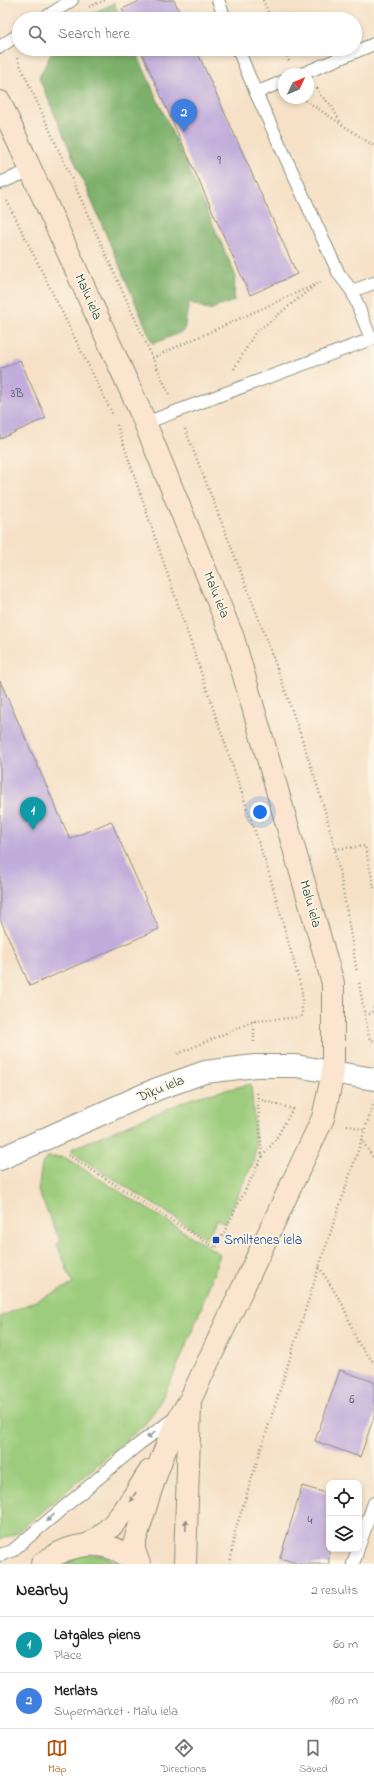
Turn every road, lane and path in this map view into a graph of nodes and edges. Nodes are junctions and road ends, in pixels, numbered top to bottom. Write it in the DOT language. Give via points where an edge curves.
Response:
graph roads {
  1 [pos="72,0"];
  2 [pos="218,0"];
  3 [pos="263,0"];
  4 [pos="54,12"];
  5 [pos="223,12"];
  6 [pos="268,12"];
  7 [pos="12,39"];
  8 [pos="374,44"];
  9 [pos="0,47"];
  10 [pos="362,49"];
  11 [pos="241,56"];
  12 [pos="345,56"];
  13 [pos="314,69"];
  14 [pos="278,84"];
  15 [pos="314,85"];
  16 [pos="256,93"];
  17 [pos="0,102"];
  18 [pos="312,104"];
  19 [pos="342,123"];
  20 [pos="374,146"];
  21 [pos="31,170"];
  22 [pos="0,183"];
  23 [pos="4,195"];
  24 [pos="339,274"];
  25 [pos="318,283"];
  26 [pos="374,283"];
  27 [pos="352,291"];
  28 [pos="372,339"];
  29 [pos="152,358"];
  30 [pos="218,396"];
  31 [pos="145,423"];
  32 [pos="335,849"];
  33 [pos="374,888"];
  34 [pos="374,1007"];
  35 [pos="365,1014"];
  36 [pos="302,1017"];
  37 [pos="254,1021"];
  38 [pos="254,1044"];
  39 [pos="333,1073"];
  40 [pos="374,1079"];
  41 [pos="257,1084"];
  42 [pos="258,1099"];
  43 [pos="374,1102"];
  44 [pos="347,1125"];
  45 [pos="364,1130"];
  46 [pos="361,1139"];
  47 [pos="44,1140"];
  48 [pos="262,1157"];
  49 [pos="0,1159"];
  50 [pos="374,1159"];
  51 [pos="319,1267"];
  52 [pos="374,1363"];
  53 [pos="186,1406"];
  54 [pos="169,1441"];
  55 [pos="374,1503"];
  56 [pos="362,1539"];
  57 [pos="89,1544"];
  58 [pos="358,1552"];
  59 [pos="0,1555"];
  60 [pos="42,1564"];
  61 [pos="136,1564"];
  62 [pos="139,1564"];
  63 [pos="185,1564"];
  64 [pos="230,1564"];
  65 [pos="353,1564"];
  1 -- 4 [label="lane"];
  2 -- 5 [label="lane"];
  3 -- 6 [label="path"];
  7 -- 9 [label="lane"];
  8 -- 10 [label="lane"];
  11 -- 16 [label="lane"];
  12 -- 13 [label="lane"];
  14 -- 16 [label="lane"];
  15 -- 19 [label="path"];
  16 -- 24 [label="lane"];
  17 -- 21 [label="street, Malu iela"];
  18 -- 19 [label="path"];
  19 -- 20 [label="path"];
  21 -- 22 [label="lane"];
  21 -- 31 [label="street, Malu iela"];
  23 -- 36 [label="path" via="117,422 269,873 302,991"];
  24 -- 25 [label="path"];
  24 -- 27 [label="lane"];
  25 -- 29 [label="path"];
  25 -- 30 [label="path" via="255,333"];
  26 -- 27 [label="lane"];
  27 -- 28 [label="lane"];
  28 -- 30 [label="lane"];
  30 -- 31 [label="lane"];
  31 -- 39 [label="street, Malu iela" via="236,645 333,983"];
  32 -- 33 [label="path" via="365,846"];
  34 -- 35 [label="path" via="371,1014"];
  37 -- 38 [label="path"];
  39 -- 40 [label="street"];
  39 -- 47 [label="street, Dīķu iela" via="296,1066 255,1066 205,1072 158,1089"];
  39 -- 53 [label="street" via="323,1118"];
  41 -- 42 [label="path"];
  42 -- 48 [label="path"];
  42 -- 48 [label="path" via="292,1109 274,1142"];
  43 -- 45 [label="path"];
  44 -- 45 [label="path"];
  45 -- 46 [label="path"];
  46 -- 50 [label="path"];
  46 -- 51 [label="path"];
  47 -- 48 [label="path" via="216,1248"];
  47 -- 49 [label="street, Dīķu iela"];
  51 -- 52 [label="path" via="343,1304 358,1344"];
  51 -- 64 [label="path" via="235,1532"];
  53 -- 54 [label="street"];
  53 -- 59 [label="lane, one-way" via="12,1551"];
  63 -- 53 [label="street, one-way"];
  54 -- 57 [label="street, one-way" via="126,1508 107,1532"];
  54 -- 62 [label="street" via="133,1546"];
  55 -- 56 [label="lane"];
  57 -- 60 [label="street" via="55,1553"];
  57 -- 61 [label="street" via="105,1546 120,1552"];
  58 -- 65 [label="lane"];
}
